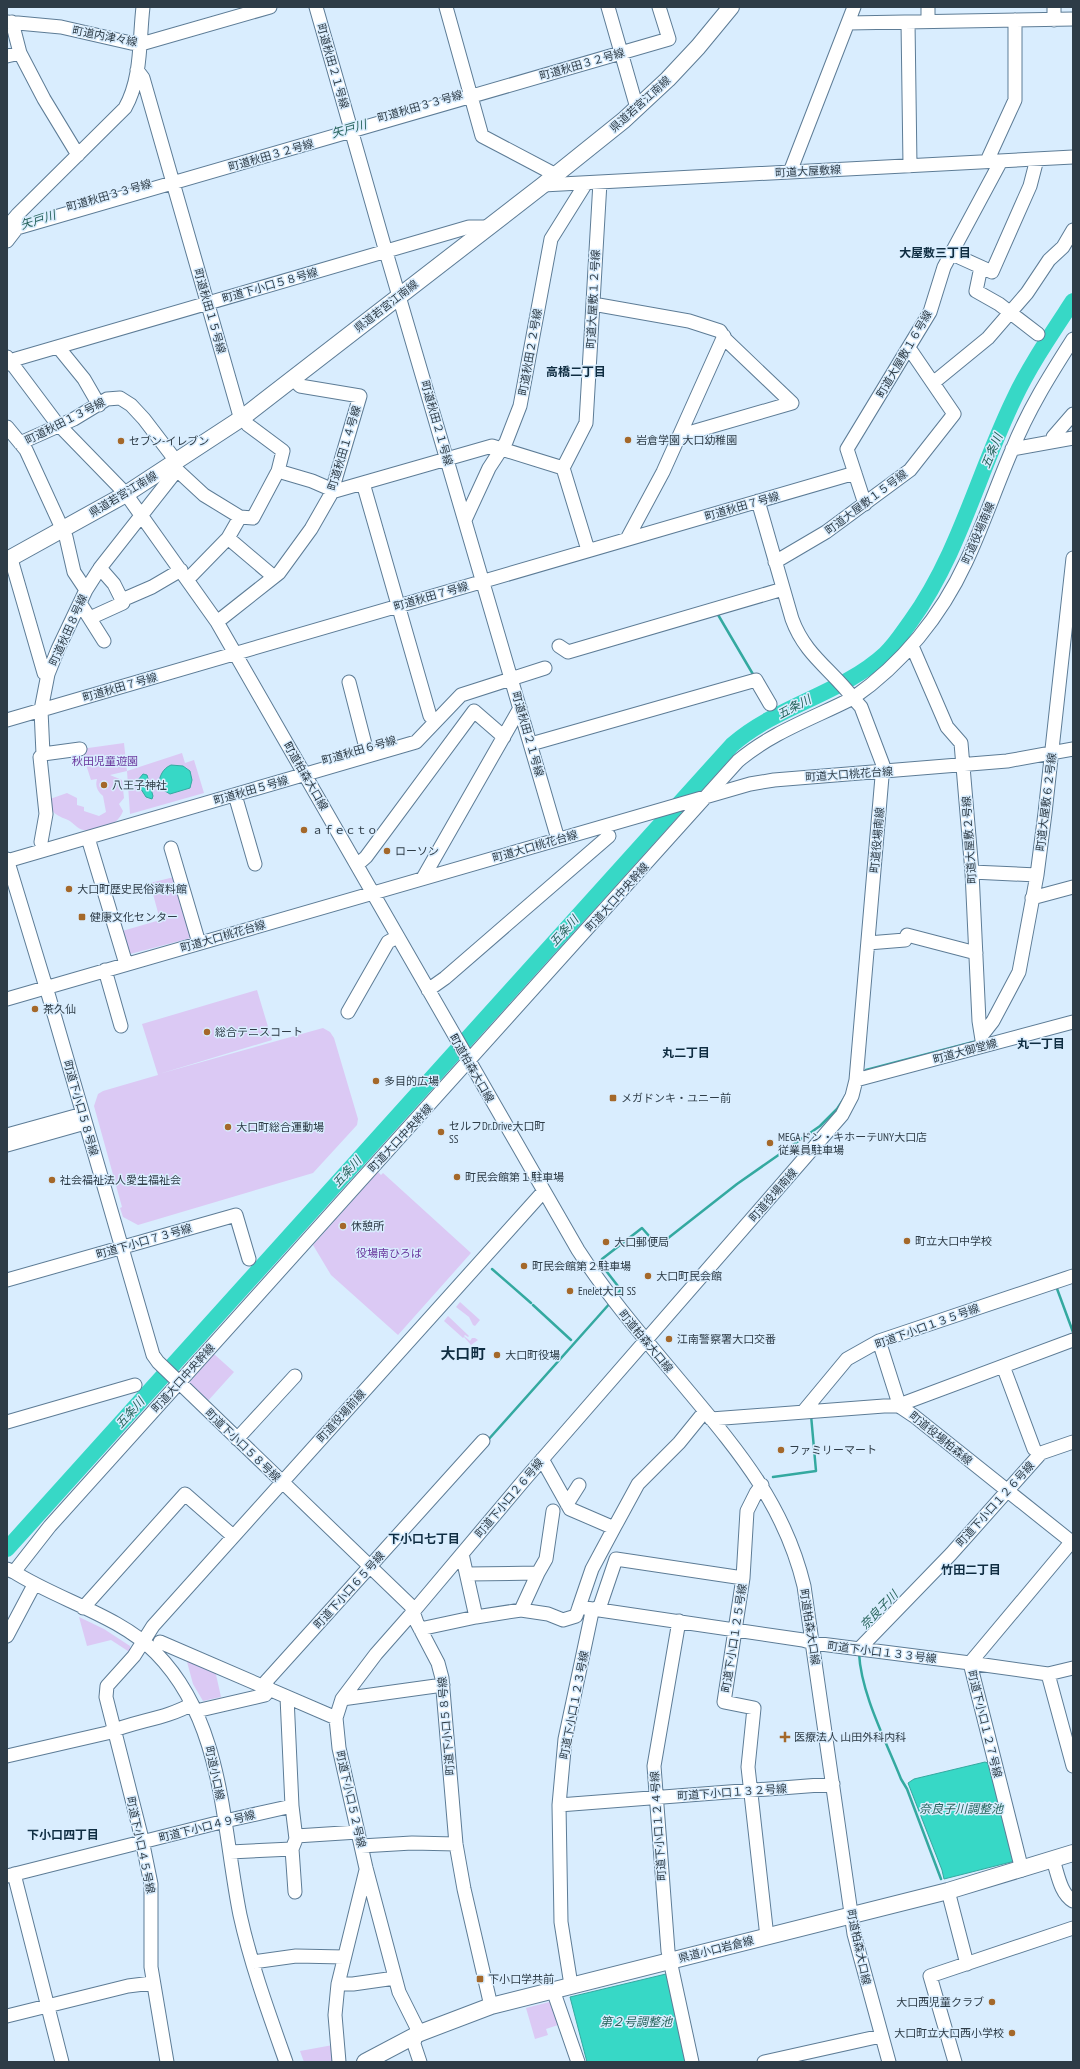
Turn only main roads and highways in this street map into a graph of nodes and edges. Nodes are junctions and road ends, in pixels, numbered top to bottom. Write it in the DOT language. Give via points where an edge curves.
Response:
graph roads {
  1 [pos="731,7"];
  2 [pos="9,559"];
  3 [pos="1073,1853"];
  4 [pos="364,2062"];
  1 -- 2 [label="main road, 県道若宮江南線" via="698,47 637,108 550,180 242,418 176,466"];
  3 -- 4 [label="main road, 県道小口岩倉線" via="948,1891 491,2006 416,2035"];
}
